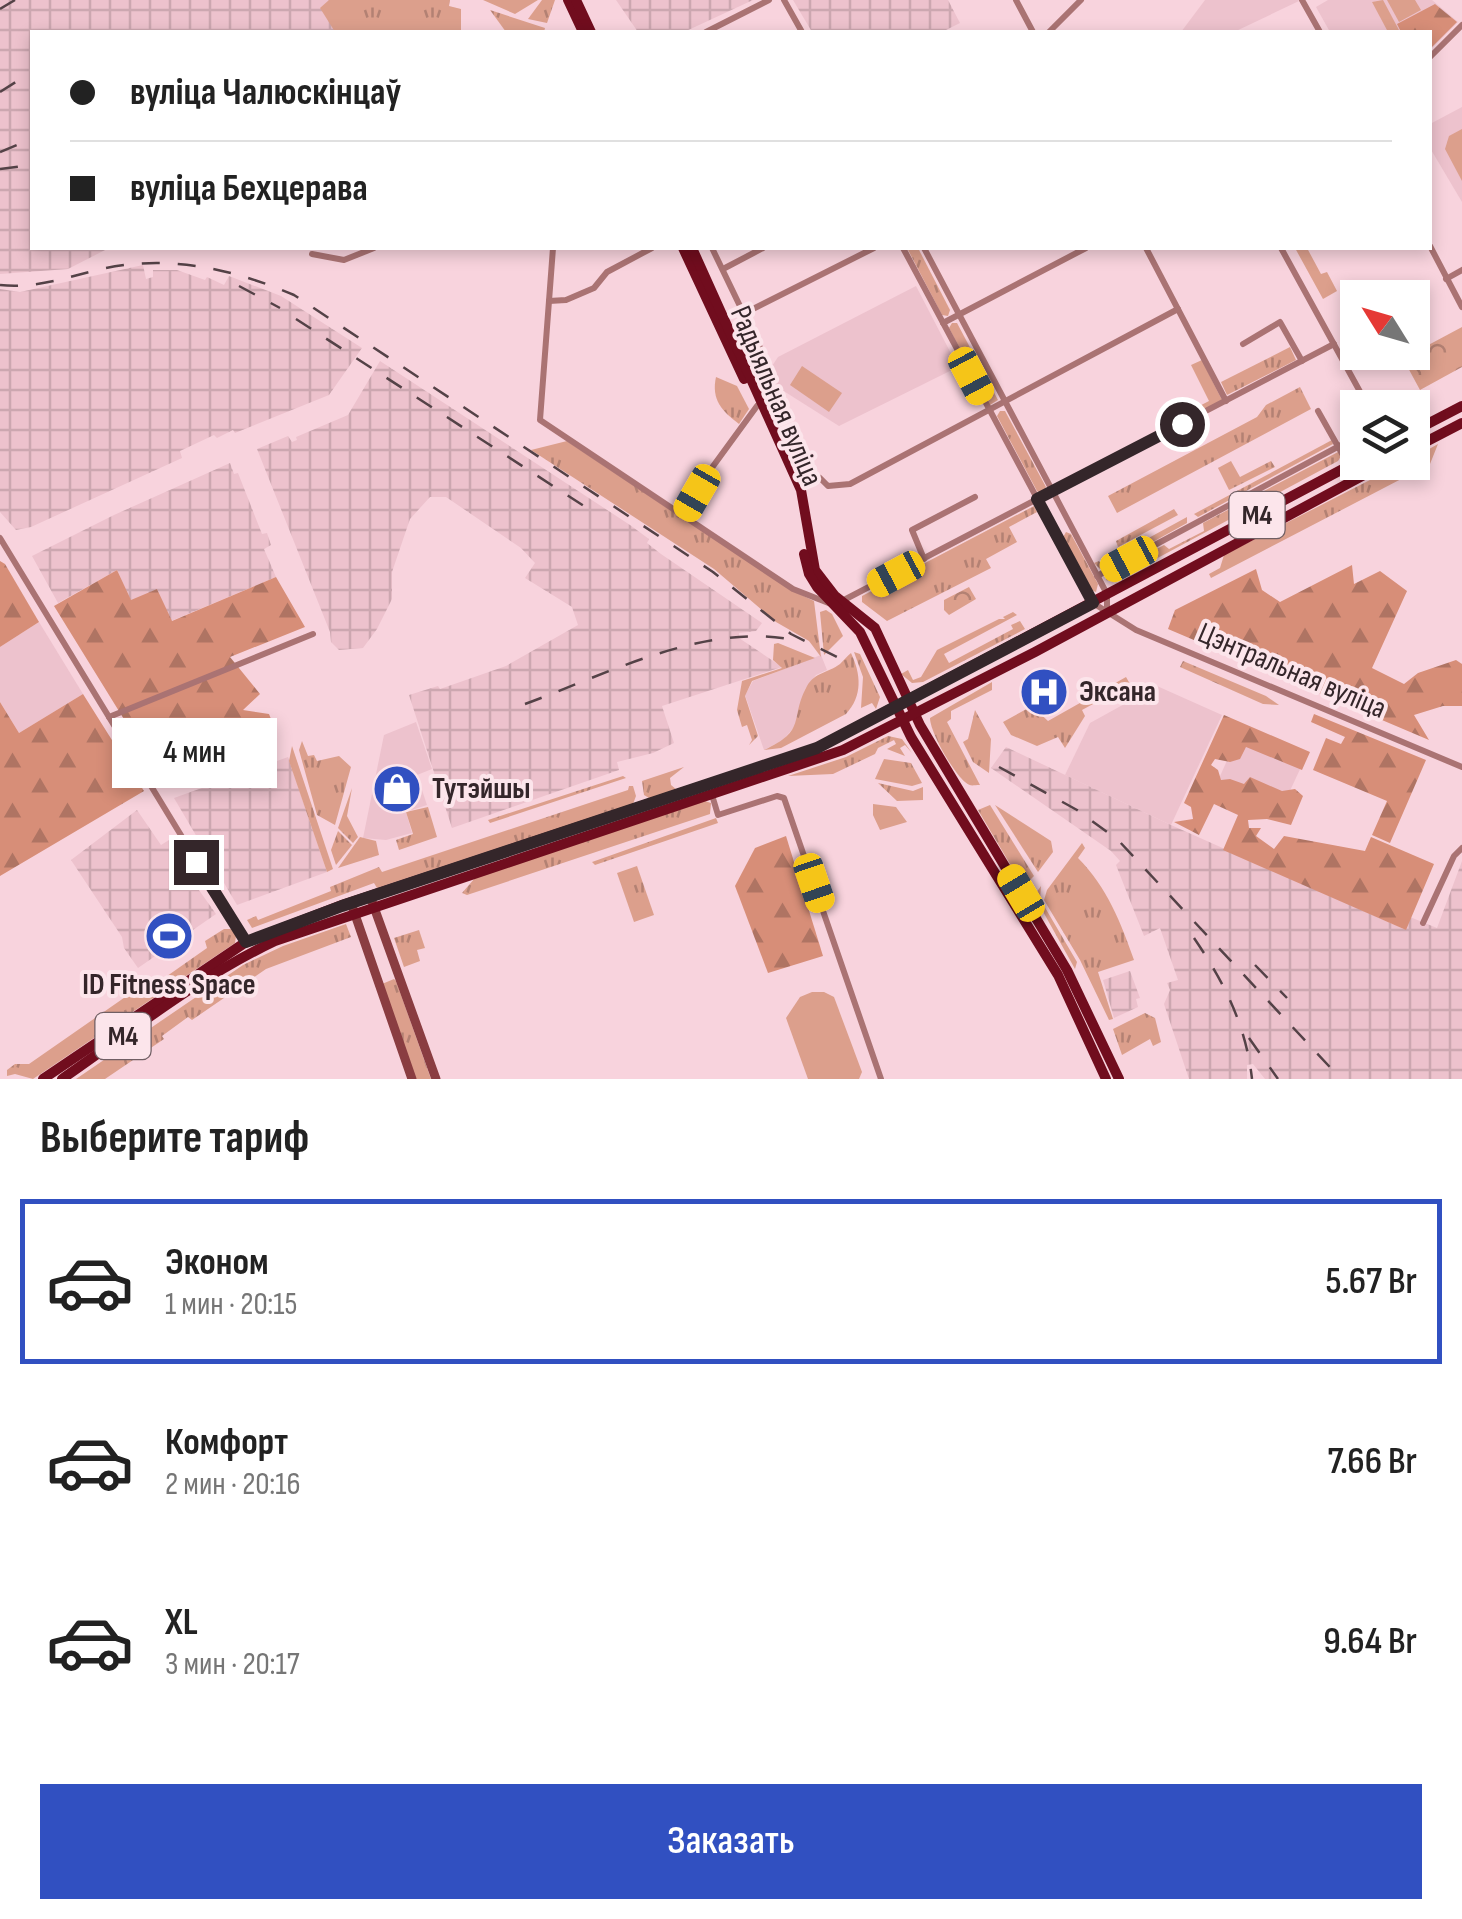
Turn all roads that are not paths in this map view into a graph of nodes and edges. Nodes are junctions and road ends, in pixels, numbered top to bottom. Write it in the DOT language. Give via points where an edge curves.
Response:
graph roads {
  1 [pos="568,0"];
  2 [pos="576,0"];
  3 [pos="769,0"];
  4 [pos="784,0"];
  5 [pos="1016,0"];
  6 [pos="1081,0"];
  7 [pos="1313,0"];
  8 [pos="1304,2"];
  9 [pos="1462,25"];
  10 [pos="582,30"];
  11 [pos="591,30"];
  12 [pos="710,30"];
  13 [pos="801,30"];
  14 [pos="1032,30"];
  15 [pos="1051,30"];
  16 [pos="1319,30"];
  17 [pos="1432,54"];
  18 [pos="369,250"];
  19 [pos="552,250"];
  20 [pos="648,250"];
  21 [pos="684,250"];
  22 [pos="693,250"];
  23 [pos="713,250"];
  24 [pos="759,250"];
  25 [pos="870,250"];
  26 [pos="905,250"];
  27 [pos="925,250"];
  28 [pos="1082,250"];
  29 [pos="1147,250"];
  30 [pos="1282,250"];
  31 [pos="1432,250"];
  32 [pos="312,254"];
  33 [pos="723,269"];
  34 [pos="1462,270"];
  35 [pos="1446,279"];
  36 [pos="549,301"];
  37 [pos="1462,307"];
  38 [pos="1178,309"];
  39 [pos="743,314"];
  40 [pos="958,315"];
  41 [pos="942,323"];
  42 [pos="1243,344"];
  43 [pos="1334,344"];
  44 [pos="764,356"];
  45 [pos="1302,361"];
  46 [pos="1360,390"];
  47 [pos="1226,401"];
  48 [pos="1004,403"];
  49 [pos="757,406"];
  50 [pos="1462,406"];
  51 [pos="990,411"];
  52 [pos="1318,411"];
  53 [pos="1430,423"];
  54 [pos="1462,423"];
  55 [pos="1430,440"];
  56 [pos="1338,446"];
  57 [pos="1340,470"];
  58 [pos="820,478"];
  59 [pos="1347,480"];
  60 [pos="1354,480"];
  61 [pos="1345,485"];
  62 [pos="1052,492"];
  63 [pos="975,497"];
  64 [pos="1037,499"];
  65 [pos="684,516"];
  66 [pos="0,538"];
  67 [pos="924,559"];
  68 [pos="1097,576"];
  69 [pos="1107,594"];
  70 [pos="839,603"];
  71 [pos="1093,603"];
  72 [pos="1107,612"];
  73 [pos="313,634"];
  74 [pos="909,700"];
  75 [pos="896,708"];
  76 [pos="915,714"];
  77 [pos="109,717"];
  78 [pos="902,720"];
  79 [pos="1462,767"];
  80 [pos="720,779"];
  81 [pos="712,794"];
  82 [pos="1462,848"];
  83 [pos="372,902"];
  84 [pos="353,908"];
  85 [pos="1424,923"];
  86 [pos="246,942"];
  87 [pos="244,955"];
  88 [pos="398,972"];
  89 [pos="378,979"];
  90 [pos="43,1079"];
  91 [pos="62,1079"];
  92 [pos="412,1079"];
  93 [pos="436,1079"];
  94 [pos="882,1079"];
  95 [pos="1106,1079"];
  96 [pos="1119,1079"];
  1 -- 10 [label="main road"];
  2 -- 11 [label="main road"];
  3 -- 12 [label="street"];
  4 -- 13 [label="street"];
  5 -- 14 [label="street"];
  6 -- 15 [label="street"];
  7 -- 8 [label="street"];
  8 -- 16 [label="street"];
  9 -- 17 [label="street"];
  18 -- 32 [label="street" via="344,260"];
  19 -- 36 [label="street"];
  20 -- 36 [label="street" via="607,272 594,288"];
  21 -- 49 [label="main road, Радыяльная вуліца"];
  22 -- 70 [label="main road, Радыяльная вуліца" via="801,490 814,570"];
  23 -- 33 [label="street"];
  24 -- 33 [label="street"];
  25 -- 39 [label="street"];
  26 -- 41 [label="street, Цэнтральная вуліца"];
  27 -- 40 [label="street"];
  28 -- 40 [label="street"];
  29 -- 38 [label="street"];
  30 -- 43 [label="street"];
  31 -- 35 [label="street"];
  33 -- 39 [label="street"];
  34 -- 35 [label="street"];
  35 -- 37 [label="street"];
  36 -- 65 [label="street" via="540,420"];
  38 -- 47 [label="street"];
  38 -- 48 [label="street"];
  39 -- 44 [label="street"];
  40 -- 41 [label="street"];
  40 -- 48 [label="street"];
  41 -- 51 [label="street, Цэнтральная вуліца"];
  42 -- 45 [label="street" via="1280,322"];
  43 -- 45 [label="street"];
  43 -- 46 [label="street"];
  45 -- 47 [label="street"];
  47 -- 62 [label="street"];
  48 -- 51 [label="street"];
  48 -- 62 [label="street"];
  49 -- 65 [label="street"];
  49 -- 70 [label="main road, Радыяльная вуліца" via="795,492 809,574"];
  50 -- 53 [label="main road"];
  51 -- 58 [label="street" via="850,484 828,486"];
  51 -- 64 [label="street, Цэнтральная вуліца"];
  52 -- 56 [label="street"];
  54 -- 55 [label="main road"];
  56 -- 68 [label="street"];
  57 -- 69 [label="main road, М4"];
  59 -- 61 [label="main road"];
  60 -- 61 [label="main road, М4"];
  61 -- 72 [label="main road, М4"];
  62 -- 64 [label="street"];
  62 -- 68 [label="street"];
  63 -- 67 [label="street" via="912,530"];
  64 -- 67 [label="street"];
  64 -- 71 [label="street, Цэнтральная вуліца"];
  65 -- 70 [label="street" via="793,588"];
  66 -- 77 [label="street"];
  67 -- 70 [label="street"];
  68 -- 69 [label="street"];
  69 -- 71 [label="main road, М4"];
  69 -- 72 [label="street"];
  70 -- 74 [label="main road, Радыяльная вуліца" via="875,628"];
  70 -- 75 [label="main road, Радыяльная вуліца"];
  71 -- 72 [label="street, Цэнтральная вуліца"];
  71 -- 74 [label="main road, М4"];
  72 -- 76 [label="main road, М4"];
  72 -- 79 [label="street, Цэнтральная вуліца"];
  73 -- 77 [label="street"];
  74 -- 75 [label="main road, М4"];
  74 -- 76 [label="main road, Радыяльная вуліца"];
  75 -- 78 [label="main road, Радыяльная вуліца"];
  75 -- 80 [label="main road, М4" via="817,748"];
  76 -- 78 [label="main road, М4"];
  76 -- 96 [label="main road, Радыяльная вуліца" via="1068,970"];
  77 -- 86 [label="street"];
  78 -- 81 [label="main road, М4" via="843,750"];
  78 -- 95 [label="main road, Радыяльная вуліца" via="1058,975"];
  80 -- 81 [label="main road"];
  80 -- 83 [label="main road, М4"];
  81 -- 83 [label="main road, М4"];
  81 -- 94 [label="street" via="718,814 784,798"];
  82 -- 85 [label="street"];
  83 -- 84 [label="main road, М4"];
  83 -- 88 [label="main road"];
  84 -- 86 [label="main road, М4"];
  84 -- 87 [label="main road, М4"];
  84 -- 89 [label="main road"];
  86 -- 87 [label="main road"];
  86 -- 90 [label="main road, М4"];
  87 -- 91 [label="main road, М4"];
  88 -- 89 [label="main road"];
  88 -- 93 [label="main road"];
  89 -- 92 [label="main road"];
}
